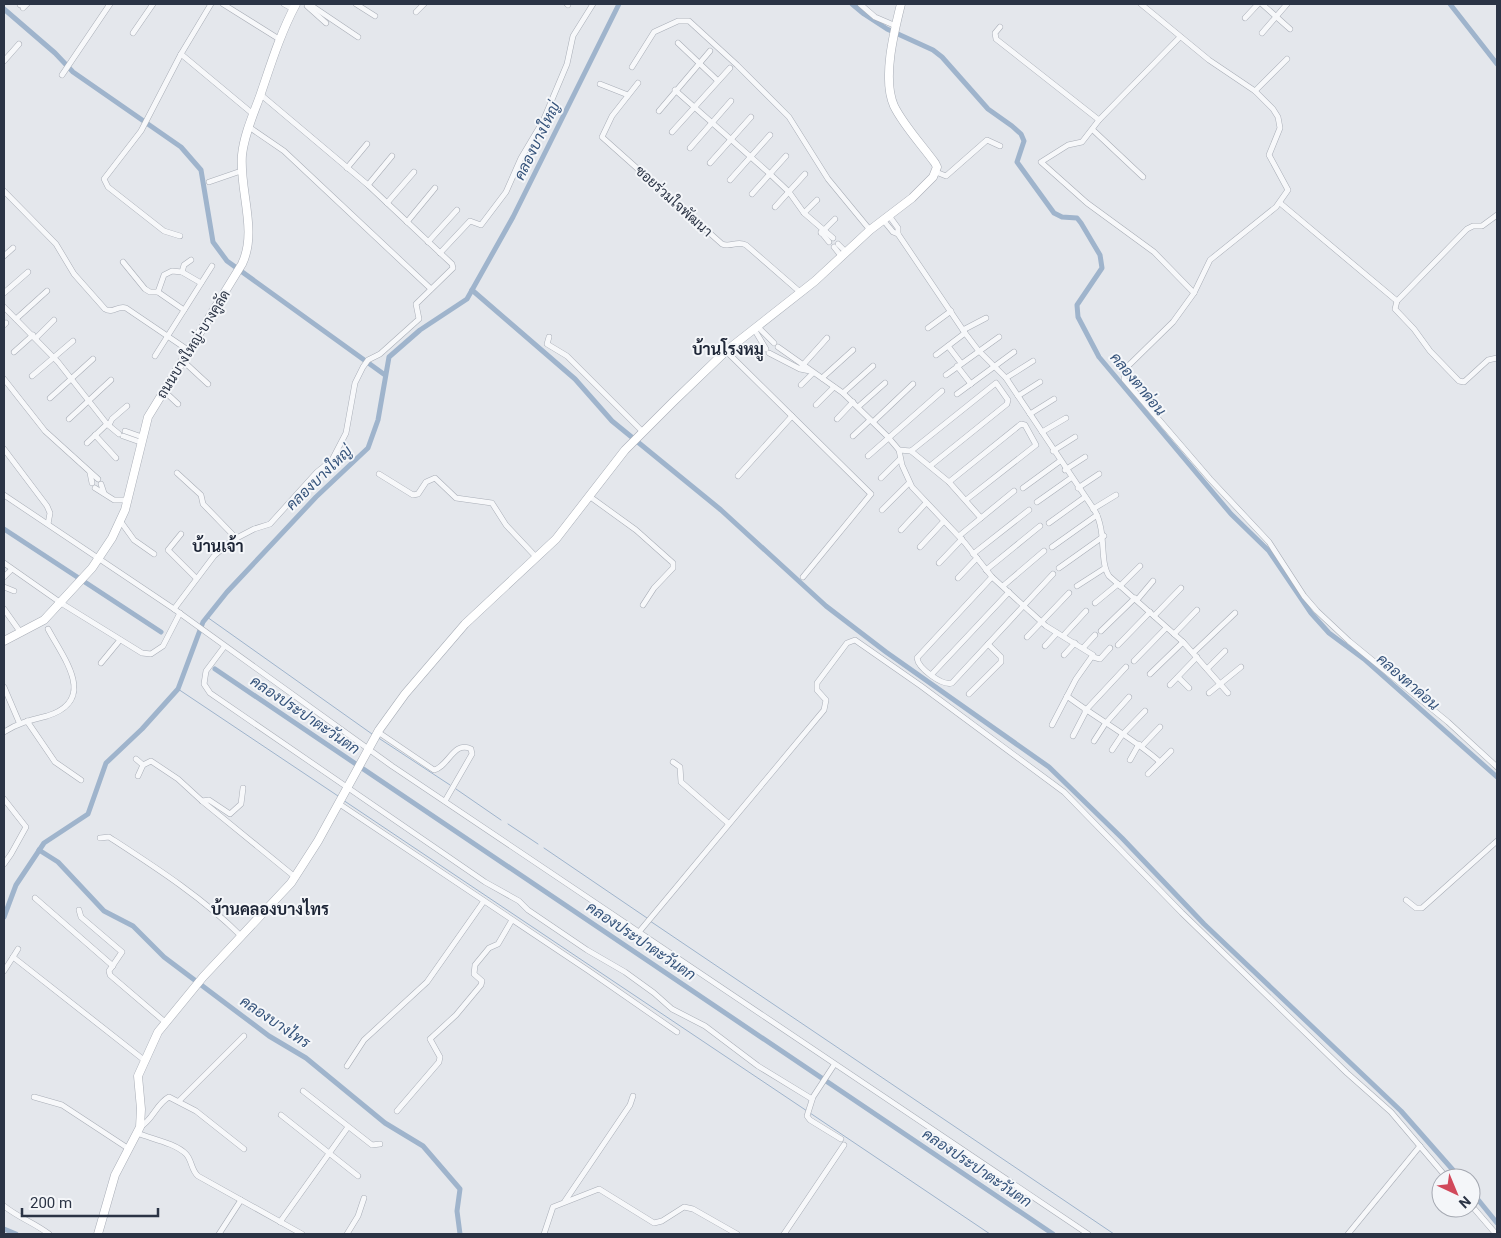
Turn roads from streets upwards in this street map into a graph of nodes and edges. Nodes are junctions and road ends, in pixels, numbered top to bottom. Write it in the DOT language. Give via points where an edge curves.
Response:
graph roads {
  1 [pos="110,4"];
  2 [pos="153,4"];
  3 [pos="211,4"];
  4 [pos="223,4"];
  5 [pos="284,4"];
  6 [pos="307,4"];
  7 [pos="356,4"];
  8 [pos="424,4"];
  9 [pos="593,4"];
  10 [pos="860,4"];
  11 [pos="901,4"];
  12 [pos="1141,4"];
  13 [pos="1260,4"];
  14 [pos="1287,4"];
  15 [pos="294,7"];
  16 [pos="416,12"];
  17 [pos="375,16"];
  18 [pos="1276,16"];
  19 [pos="1246,18"];
  20 [pos="326,23"];
  21 [pos="1000,27"];
  22 [pos="895,28"];
  23 [pos="1290,29"];
  24 [pos="1262,33"];
  25 [pos="133,34"];
  26 [pos="358,37"];
  27 [pos="1180,37"];
  28 [pos="279,39"];
  29 [pos="678,43"];
  30 [pos="19,44"];
  31 [pos="710,51"];
  32 [pos="181,54"];
  33 [pos="1287,59"];
  34 [pos="4,61"];
  35 [pos="698,63"];
  36 [pos="632,68"];
  37 [pos="730,68"];
  38 [pos="64,73"];
  39 [pos="718,81"];
  40 [pos="638,83"];
  41 [pos="600,84"];
  42 [pos="675,90"];
  43 [pos="1255,91"];
  44 [pos="260,94"];
  45 [pos="628,96"];
  46 [pos="730,101"];
  47 [pos="694,107"];
  48 [pos="659,111"];
  49 [pos="253,114"];
  50 [pos="751,117"];
  51 [pos="1099,120"];
  52 [pos="712,122"];
  53 [pos="249,127"];
  54 [pos="1093,130"];
  55 [pos="672,132"];
  56 [pos="770,135"];
  57 [pos="731,139"];
  58 [pos="367,144"];
  59 [pos="1000,146"];
  60 [pos="690,148"];
  61 [pos="392,156"];
  62 [pos="751,156"];
  63 [pos="786,156"];
  64 [pos="710,163"];
  65 [pos="346,168"];
  66 [pos="241,171"];
  67 [pos="414,172"];
  68 [pos="936,172"];
  69 [pos="770,174"];
  70 [pos="806,174"];
  71 [pos="1143,177"];
  72 [pos="730,180"];
  73 [pos="209,182"];
  74 [pos="368,185"];
  75 [pos="436,188"];
  76 [pos="4,191"];
  77 [pos="789,192"];
  78 [pos="752,194"];
  79 [pos="817,200"];
  80 [pos="387,203"];
  81 [pos="1280,203"];
  82 [pos="775,207"];
  83 [pos="458,210"];
  84 [pos="804,213"];
  85 [pos="1497,215"];
  86 [pos="835,219"];
  87 [pos="887,219"];
  88 [pos="407,222"];
  89 [pos="821,229"];
  90 [pos="870,230"];
  91 [pos="180,236"];
  92 [pos="831,240"];
  93 [pos="428,242"];
  94 [pos="836,246"];
  95 [pos="13,248"];
  96 [pos="440,253"];
  97 [pos="844,255"];
  98 [pos="4,256"];
  99 [pos="191,260"];
  100 [pos="122,262"];
  101 [pos="212,266"];
  102 [pos="28,272"];
  103 [pos="182,272"];
  104 [pos="201,283"];
  105 [pos="431,289"];
  106 [pos="46,291"];
  107 [pos="158,292"];
  108 [pos="800,292"];
  109 [pos="4,293"];
  110 [pos="1194,293"];
  111 [pos="1397,300"];
  112 [pos="4,307"];
  113 [pos="184,310"];
  114 [pos="951,312"];
  115 [pos="986,318"];
  116 [pos="16,319"];
  117 [pos="54,320"];
  118 [pos="756,327"];
  119 [pos="928,328"];
  120 [pos="964,332"];
  121 [pos="168,335"];
  122 [pos="35,337"];
  123 [pos="549,337"];
  124 [pos="998,337"];
  125 [pos="827,338"];
  126 [pos="73,341"];
  127 [pos="948,346"];
  128 [pos="188,350"];
  129 [pos="853,350"];
  130 [pos="978,350"];
  131 [pos="14,352"];
  132 [pos="726,352"];
  133 [pos="1014,352"];
  134 [pos="936,355"];
  135 [pos="155,356"];
  136 [pos="53,358"];
  137 [pos="1497,358"];
  138 [pos="93,359"];
  139 [pos="182,360"];
  140 [pos="1033,361"];
  141 [pos="959,365"];
  142 [pos="873,366"];
  143 [pos="995,366"];
  144 [pos="802,367"];
  145 [pos="812,372"];
  146 [pos="946,375"];
  147 [pos="32,376"];
  148 [pos="822,378"];
  149 [pos="1006,378"];
  150 [pos="4,379"];
  151 [pos="71,379"];
  152 [pos="111,380"];
  153 [pos="1040,382"];
  154 [pos="885,383"];
  155 [pos="208,384"];
  156 [pos="913,384"];
  157 [pos="971,384"];
  158 [pos="801,385"];
  159 [pos="834,387"];
  160 [pos="163,390"];
  161 [pos="942,391"];
  162 [pos="843,393"];
  163 [pos="958,394"];
  164 [pos="1018,396"];
  165 [pos="50,398"];
  166 [pos="1054,398"];
  167 [pos="88,402"];
  168 [pos="853,402"];
  169 [pos="178,404"];
  170 [pos="816,405"];
  171 [pos="127,406"];
  172 [pos="858,407"];
  173 [pos="1030,414"];
  174 [pos="792,416"];
  175 [pos="1066,418"];
  176 [pos="837,419"];
  177 [pos="69,420"];
  178 [pos="871,420"];
  179 [pos="108,425"];
  180 [pos="1042,432"];
  181 [pos="95,435"];
  182 [pos="641,435"];
  183 [pos="853,436"];
  184 [pos="888,437"];
  185 [pos="1075,437"];
  186 [pos="141,440"];
  187 [pos="87,443"];
  188 [pos="4,449"];
  189 [pos="899,450"];
  190 [pos="910,451"];
  191 [pos="1054,451"];
  192 [pos="868,456"];
  193 [pos="1084,457"];
  194 [pos="116,458"];
  195 [pos="900,459"];
  196 [pos="1060,461"];
  197 [pos="930,466"];
  198 [pos="1065,470"];
  199 [pos="90,473"];
  200 [pos="177,473"];
  201 [pos="379,474"];
  202 [pos="1099,474"];
  203 [pos="738,476"];
  204 [pos="880,478"];
  205 [pos="1071,478"];
  206 [pos="949,482"];
  207 [pos="910,483"];
  208 [pos="1022,488"];
  209 [pos="1078,488"];
  210 [pos="1014,492"];
  211 [pos="104,493"];
  212 [pos="4,494"];
  213 [pos="1116,495"];
  214 [pos="589,496"];
  215 [pos="1085,497"];
  216 [pos="128,500"];
  217 [pos="966,500"];
  218 [pos="1037,502"];
  219 [pos="926,503"];
  220 [pos="1093,509"];
  221 [pos="882,510"];
  222 [pos="1029,510"];
  223 [pos="1097,515"];
  224 [pos="981,518"];
  225 [pos="944,521"];
  226 [pos="121,522"];
  227 [pos="1049,522"];
  228 [pos="48,524"];
  229 [pos="1040,526"];
  230 [pos="901,530"];
  231 [pos="181,534"];
  232 [pos="1104,536"];
  233 [pos="236,538"];
  234 [pos="960,538"];
  235 [pos="920,547"];
  236 [pos="1052,547"];
  237 [pos="1044,551"];
  238 [pos="154,554"];
  239 [pos="975,556"];
  240 [pos="98,558"];
  241 [pos="538,558"];
  242 [pos="4,563"];
  243 [pos="939,563"];
  244 [pos="1140,566"];
  245 [pos="1059,568"];
  246 [pos="1105,568"];
  247 [pos="12,569"];
  248 [pos="986,570"];
  249 [pos="1053,574"];
  250 [pos="4,577"];
  251 [pos="803,577"];
  252 [pos="992,577"];
  253 [pos="196,578"];
  254 [pos="958,578"];
  255 [pos="1154,581"];
  256 [pos="1119,585"];
  257 [pos="1003,586"];
  258 [pos="1078,586"];
  259 [pos="4,588"];
  260 [pos="1181,588"];
  261 [pos="14,591"];
  262 [pos="1009,592"];
  263 [pos="1069,592"];
  264 [pos="1136,599"];
  265 [pos="61,603"];
  266 [pos="1095,603"];
  267 [pos="643,605"];
  268 [pos="1023,605"];
  269 [pos="4,609"];
  270 [pos="1197,610"];
  271 [pos="177,611"];
  272 [pos="1086,611"];
  273 [pos="1235,613"];
  274 [pos="1152,614"];
  275 [pos="1042,621"];
  276 [pos="46,624"];
  277 [pos="1166,628"];
  278 [pos="1101,631"];
  279 [pos="21,633"];
  280 [pos="1057,633"];
  281 [pos="1174,634"];
  282 [pos="1095,635"];
  283 [pos="1063,636"];
  284 [pos="1027,637"];
  285 [pos="120,640"];
  286 [pos="4,641"];
  287 [pos="1183,642"];
  288 [pos="1075,643"];
  289 [pos="988,644"];
  290 [pos="1118,645"];
  291 [pos="1045,646"];
  292 [pos="224,647"];
  293 [pos="1083,648"];
  294 [pos="1110,648"];
  295 [pos="1226,651"];
  296 [pos="1195,655"];
  297 [pos="1064,656"];
  298 [pos="1093,657"];
  299 [pos="1134,661"];
  300 [pos="101,663"];
  301 [pos="1126,667"];
  302 [pos="1241,667"];
  303 [pos="1207,669"];
  304 [pos="932,674"];
  305 [pos="1150,674"];
  306 [pos="1178,677"];
  307 [pos="1170,685"];
  308 [pos="1222,685"];
  309 [pos="4,687"];
  310 [pos="1189,688"];
  311 [pos="1209,693"];
  312 [pos="1228,693"];
  313 [pos="969,694"];
  314 [pos="1066,696"];
  315 [pos="1129,697"];
  316 [pos="1086,711"];
  317 [pos="1145,711"];
  318 [pos="27,721"];
  319 [pos="19,722"];
  320 [pos="1052,724"];
  321 [pos="1105,724"];
  322 [pos="1160,727"];
  323 [pos="4,732"];
  324 [pos="376,735"];
  325 [pos="1122,735"];
  326 [pos="1073,736"];
  327 [pos="1094,741"];
  328 [pos="1140,745"];
  329 [pos="368,749"];
  330 [pos="1112,750"];
  331 [pos="1171,751"];
  332 [pos="136,760"];
  333 [pos="1130,760"];
  334 [pos="673,762"];
  335 [pos="1160,762"];
  336 [pos="143,765"];
  337 [pos="1497,767"];
  338 [pos="1148,774"];
  339 [pos="138,776"];
  340 [pos="81,780"];
  341 [pos="242,788"];
  342 [pos="346,788"];
  343 [pos="4,799"];
  344 [pos="340,800"];
  345 [pos="202,802"];
  346 [pos="445,802"];
  347 [pos="728,823"];
  348 [pos="100,838"];
  349 [pos="1497,840"];
  350 [pos="4,864"];
  351 [pos="295,877"];
  352 [pos="35,898"];
  353 [pos="1406,900"];
  354 [pos="484,901"];
  355 [pos="79,910"];
  356 [pos="512,920"];
  357 [pos="639,932"];
  358 [pos="241,936"];
  359 [pos="18,950"];
  360 [pos="13,957"];
  361 [pos="112,966"];
  362 [pos="4,971"];
  363 [pos="165,1022"];
  364 [pos="677,1032"];
  365 [pos="244,1036"];
  366 [pos="144,1060"];
  367 [pos="347,1066"];
  368 [pos="833,1066"];
  369 [pos="303,1091"];
  370 [pos="633,1096"];
  371 [pos="34,1097"];
  372 [pos="813,1098"];
  373 [pos="179,1101"];
  374 [pos="398,1111"];
  375 [pos="281,1115"];
  376 [pos="348,1127"];
  377 [pos="138,1130"];
  378 [pos="841,1139"];
  379 [pos="380,1144"];
  380 [pos="844,1145"];
  381 [pos="1420,1146"];
  382 [pos="128,1149"];
  383 [pos="244,1149"];
  384 [pos="328,1153"];
  385 [pos="1439,1168"];
  386 [pos="358,1176"];
  387 [pos="364,1198"];
  388 [pos="241,1200"];
  389 [pos="565,1201"];
  390 [pos="4,1206"];
  391 [pos="1481,1217"];
  392 [pos="280,1222"];
  393 [pos="49,1234"];
  394 [pos="98,1234"];
  395 [pos="218,1234"];
  396 [pos="302,1234"];
  397 [pos="347,1234"];
  398 [pos="544,1234"];
  399 [pos="737,1234"];
  400 [pos="784,1234"];
  401 [pos="1088,1234"];
  402 [pos="1348,1234"];
  403 [pos="1496,1234"];
  1 -- 38 [label="street"];
  2 -- 25 [label="street"];
  3 -- 32 [label="street"];
  4 -- 28 [label="street"];
  5 -- 15 [label="street"];
  6 -- 20 [label="street"];
  6 -- 26 [label="street"];
  7 -- 17 [label="street"];
  8 -- 16 [label="street"];
  9 -- 96 [label="street" via="573,36 564,75 506,192 481,225 470,220"];
  10 -- 22 [label="street" via="875,18"];
  11 -- 22 [label="street"];
  12 -- 27 [label="street"];
  13 -- 18 [label="street"];
  13 -- 19 [label="street"];
  14 -- 18 [label="street"];
  15 -- 28 [label="street, ถนนบางใหญ่-บางคูลัด"];
  18 -- 23 [label="street"];
  18 -- 24 [label="street"];
  21 -- 51 [label="street" via="995,33 996,39"];
  22 -- 68 [label="street" via="890,75 892,99 935,163"];
  27 -- 43 [label="street"];
  27 -- 51 [label="street"];
  28 -- 44 [label="street, ถนนบางใหญ่-บางคูลัด"];
  29 -- 35 [label="street"];
  30 -- 34 [label="street"];
  31 -- 35 [label="street"];
  32 -- 49 [label="street"];
  32 -- 91 [label="street" via="151,114 106,176 105,184 164,231"];
  33 -- 43 [label="street"];
  35 -- 39 [label="street"];
  35 -- 42 [label="street"];
  36 -- 90 [label="street" via="654,32 678,21 689,21 789,117 828,179"];
  37 -- 39 [label="street"];
  39 -- 47 [label="street"];
  40 -- 45 [label="street, ซอยร่วมใจพัฒนา"];
  41 -- 45 [label="street"];
  42 -- 47 [label="street"];
  42 -- 48 [label="street"];
  43 -- 81 [label="street" via="1273,109 1280,124 1269,155 1288,190"];
  44 -- 49 [label="street, ถนนบางใหญ่-บางคูลัด"];
  44 -- 65 [label="street"];
  45 -- 108 [label="street, ซอยร่วมใจพัฒนา" via="612,116 602,136 722,244 739,242 746,245"];
  46 -- 52 [label="street"];
  47 -- 52 [label="street"];
  47 -- 55 [label="street"];
  49 -- 53 [label="street, ถนนบางใหญ่-บางคูลัด"];
  50 -- 57 [label="street"];
  51 -- 54 [label="street"];
  52 -- 57 [label="street"];
  52 -- 60 [label="street"];
  53 -- 66 [label="street, ถนนบางใหญ่-บางคูลัด"];
  53 -- 105 [label="street" via="284,152"];
  54 -- 71 [label="street"];
  54 -- 110 [label="street" via="1082,142 1062,148 1042,164 1087,203 1154,252"];
  56 -- 62 [label="street"];
  57 -- 62 [label="street"];
  57 -- 64 [label="street"];
  58 -- 65 [label="street"];
  59 -- 68 [label="street" via="990,140 984,141 946,176"];
  61 -- 74 [label="street"];
  62 -- 69 [label="street"];
  62 -- 72 [label="street"];
  63 -- 69 [label="street"];
  65 -- 74 [label="street"];
  66 -- 73 [label="street"];
  66 -- 128 [label="street, ถนนบางใหญ่-บางคูลัด" via="248,237 246,254 235,278"];
  67 -- 80 [label="street"];
  68 -- 87 [label="street"];
  69 -- 77 [label="street"];
  69 -- 78 [label="street"];
  70 -- 77 [label="street"];
  74 -- 80 [label="street"];
  75 -- 88 [label="street"];
  76 -- 121 [label="street" via="56,244 74,274 105,309 112,311 124,306"];
  77 -- 82 [label="street"];
  77 -- 84 [label="street"];
  79 -- 84 [label="street"];
  80 -- 88 [label="street"];
  81 -- 110 [label="street" via="1210,260"];
  81 -- 111 [label="street"];
  83 -- 93 [label="street"];
  84 -- 89 [label="street"];
  85 -- 111 [label="street" via="1482,226 1467,229"];
  86 -- 89 [label="street"];
  87 -- 90 [label="street"];
  87 -- 114 [label="street" via="898,228 898,234"];
  88 -- 93 [label="street"];
  89 -- 92 [label="street"];
  90 -- 97 [label="street"];
  93 -- 96 [label="street"];
  94 -- 97 [label="street"];
  95 -- 98 [label="street"];
  96 -- 105 [label="street" via="453,268"];
  97 -- 108 [label="street"];
  99 -- 103 [label="street" via="184,265"];
  100 -- 107 [label="street" via="145,289"];
  101 -- 104 [label="street"];
  102 -- 109 [label="street"];
  103 -- 104 [label="street"];
  103 -- 107 [label="street" via="172,271 164,275"];
  104 -- 113 [label="street"];
  105 -- 233 [label="street" via="415,306 420,313 419,319 363,367 355,383 346,433 332,460 270,524"];
  106 -- 116 [label="street"];
  107 -- 113 [label="street"];
  108 -- 118 [label="street"];
  110 -- 337 [label="street" via="1172,322 1124,370 1124,379 1269,542 1317,611"];
  111 -- 137 [label="street" via="1396,312 1459,381 1464,382 1488,360"];
  112 -- 116 [label="street"];
  113 -- 121 [label="street"];
  114 -- 119 [label="street"];
  114 -- 120 [label="street"];
  115 -- 120 [label="street"];
  116 -- 122 [label="street"];
  117 -- 122 [label="street"];
  118 -- 132 [label="street"];
  118 -- 144 [label="street"];
  118 -- 144 [label="street" via="768,351"];
  120 -- 127 [label="street"];
  120 -- 130 [label="street"];
  121 -- 128 [label="street"];
  121 -- 135 [label="street"];
  122 -- 131 [label="street"];
  122 -- 136 [label="street"];
  123 -- 182 [label="street" via="547,344 567,356"];
  124 -- 130 [label="street"];
  125 -- 144 [label="street"];
  126 -- 136 [label="street"];
  127 -- 134 [label="street"];
  127 -- 141 [label="street"];
  128 -- 139 [label="street, ถนนบางใหญ่-บางคูลัด"];
  129 -- 148 [label="street"];
  130 -- 141 [label="street"];
  130 -- 143 [label="street"];
  132 -- 174 [label="street"];
  132 -- 182 [label="street"];
  133 -- 143 [label="street"];
  136 -- 147 [label="street"];
  136 -- 151 [label="street"];
  138 -- 151 [label="street"];
  139 -- 155 [label="street"];
  139 -- 160 [label="street, ถนนบางใหญ่-บางคูลัด"];
  140 -- 149 [label="street"];
  141 -- 146 [label="street"];
  141 -- 157 [label="street"];
  142 -- 162 [label="street"];
  143 -- 149 [label="street"];
  143 -- 157 [label="street"];
  144 -- 145 [label="street"];
  145 -- 148 [label="street"];
  145 -- 158 [label="street"];
  148 -- 159 [label="street"];
  149 -- 164 [label="street"];
  150 -- 199 [label="street" via="45,430"];
  151 -- 165 [label="street"];
  151 -- 167 [label="street"];
  152 -- 167 [label="street"];
  153 -- 164 [label="street"];
  154 -- 172 [label="street"];
  156 -- 178 [label="street"];
  157 -- 163 [label="street"];
  159 -- 162 [label="street"];
  159 -- 170 [label="street"];
  160 -- 169 [label="street"];
  160 -- 186 [label="street, ถนนบางใหญ่-บางคูลัด" via="148,417"];
  161 -- 184 [label="street"];
  162 -- 168 [label="street"];
  164 -- 173 [label="street"];
  166 -- 173 [label="street"];
  167 -- 177 [label="street"];
  167 -- 179 [label="street"];
  168 -- 172 [label="street"];
  168 -- 176 [label="street"];
  171 -- 179 [label="street"];
  172 -- 178 [label="street"];
  173 -- 180 [label="street"];
  174 -- 203 [label="street"];
  174 -- 251 [label="street" via="871,494"];
  175 -- 180 [label="street"];
  178 -- 183 [label="street"];
  178 -- 184 [label="street"];
  179 -- 181 [label="street"];
  179 -- 186 [label="street"];
  180 -- 191 [label="street"];
  181 -- 187 [label="street"];
  181 -- 194 [label="street"];
  182 -- 214 [label="street"];
  184 -- 189 [label="street"];
  184 -- 192 [label="street"];
  185 -- 191 [label="street"];
  186 -- 216 [label="street, ถนนบางใหญ่-บางคูลัด"];
  188 -- 228 [label="street" via="50,510"];
  189 -- 190 [label="street"];
  189 -- 195 [label="street"];
  190 -- 197 [label="street"];
  190 -- 197 [label="street" via="996,383 1008,400 1007,404"];
  191 -- 196 [label="street"];
  193 -- 198 [label="street"];
  195 -- 204 [label="street"];
  195 -- 207 [label="street"];
  196 -- 198 [label="street"];
  196 -- 208 [label="street"];
  197 -- 206 [label="street"];
  198 -- 205 [label="street"];
  199 -- 211 [label="street" via="100,482"];
  199 -- 211 [label="street" via="94,485"];
  200 -- 233 [label="street" via="201,495 203,504"];
  201 -- 241 [label="street" via="413,495 435,478 456,498 492,503 506,525"];
  202 -- 209 [label="street"];
  205 -- 209 [label="street"];
  205 -- 218 [label="street"];
  206 -- 217 [label="street"];
  206 -- 217 [label="street" via="1021,424 1025,425 1036,446"];
  207 -- 219 [label="street"];
  207 -- 221 [label="street"];
  209 -- 215 [label="street"];
  210 -- 224 [label="street"];
  211 -- 216 [label="street" via="114,500"];
  212 -- 228 [label="street"];
  213 -- 220 [label="street"];
  214 -- 241 [label="street"];
  214 -- 267 [label="street" via="673,563 673,568"];
  215 -- 220 [label="street"];
  215 -- 227 [label="street"];
  216 -- 226 [label="street, ถนนบางใหญ่-บางคูลัด"];
  217 -- 224 [label="street"];
  219 -- 225 [label="street"];
  219 -- 230 [label="street"];
  220 -- 223 [label="street"];
  222 -- 239 [label="street"];
  223 -- 232 [label="street"];
  223 -- 236 [label="street"];
  224 -- 234 [label="street"];
  225 -- 234 [label="street"];
  225 -- 235 [label="street"];
  226 -- 238 [label="street" via="134,540"];
  226 -- 240 [label="street, ถนนบางใหญ่-บางคูลัด"];
  228 -- 240 [label="street"];
  229 -- 248 [label="street"];
  231 -- 253 [label="street" via="168,550"];
  232 -- 245 [label="street"];
  232 -- 246 [label="street"];
  233 -- 253 [label="street" via="214,556"];
  234 -- 239 [label="street"];
  234 -- 243 [label="street"];
  237 -- 257 [label="street"];
  239 -- 248 [label="street"];
  239 -- 254 [label="street"];
  240 -- 265 [label="street, ถนนบางใหญ่-บางคูลัด"];
  240 -- 271 [label="street"];
  241 -- 324 [label="street" via="464,624 405,694"];
  242 -- 247 [label="street"];
  244 -- 256 [label="street"];
  246 -- 256 [label="street"];
  246 -- 258 [label="street"];
  247 -- 250 [label="street"];
  247 -- 265 [label="street"];
  248 -- 252 [label="street"];
  249 -- 268 [label="street"];
  252 -- 257 [label="street"];
  252 -- 304 [label="street" via="917,658 918,665"];
  253 -- 271 [label="street"];
  255 -- 264 [label="street"];
  256 -- 264 [label="street"];
  256 -- 266 [label="street"];
  257 -- 262 [label="street"];
  259 -- 261 [label="street"];
  260 -- 274 [label="street"];
  262 -- 268 [label="street"];
  262 -- 304 [label="street"];
  263 -- 275 [label="street"];
  264 -- 274 [label="street"];
  264 -- 278 [label="street"];
  265 -- 276 [label="street, ถนนบางใหญ่-บางคูลัด"];
  265 -- 285 [label="street"];
  268 -- 275 [label="street"];
  268 -- 289 [label="street"];
  269 -- 279 [label="street"];
  270 -- 281 [label="street"];
  271 -- 285 [label="street" via="163,646 151,654 142,653"];
  271 -- 292 [label="street"];
  272 -- 283 [label="street"];
  273 -- 296 [label="street"];
  274 -- 277 [label="street"];
  274 -- 290 [label="street"];
  275 -- 280 [label="street"];
  275 -- 284 [label="street"];
  276 -- 279 [label="street, ถนนบางใหญ่-บางคูลัด"];
  276 -- 318 [label="street" via="76,690 60,711"];
  277 -- 281 [label="street"];
  277 -- 299 [label="street"];
  279 -- 286 [label="street, ถนนบางใหญ่-บางคูลัด"];
  280 -- 283 [label="street"];
  280 -- 291 [label="street"];
  281 -- 287 [label="street"];
  282 -- 293 [label="street"];
  283 -- 288 [label="street"];
  285 -- 300 [label="street"];
  287 -- 296 [label="street"];
  287 -- 305 [label="street"];
  288 -- 293 [label="street"];
  288 -- 297 [label="street"];
  289 -- 304 [label="street" via="952,683 944,684"];
  289 -- 313 [label="street" via="1001,657 1001,662"];
  292 -- 329 [label="street"];
  292 -- 342 [label="street" via="206,671 203,680 206,689"];
  293 -- 298 [label="street"];
  294 -- 298 [label="street" via="1100,658"];
  295 -- 303 [label="street"];
  296 -- 303 [label="street"];
  296 -- 306 [label="street"];
  298 -- 314 [label="street"];
  301 -- 316 [label="street"];
  302 -- 308 [label="street"];
  303 -- 308 [label="street"];
  306 -- 307 [label="street"];
  306 -- 310 [label="street"];
  308 -- 311 [label="street"];
  308 -- 312 [label="street"];
  309 -- 319 [label="street"];
  314 -- 316 [label="street"];
  314 -- 320 [label="street"];
  315 -- 321 [label="street"];
  316 -- 321 [label="street"];
  316 -- 326 [label="street"];
  317 -- 325 [label="street"];
  318 -- 319 [label="street"];
  318 -- 340 [label="street" via="55,762"];
  319 -- 323 [label="street"];
  321 -- 325 [label="street"];
  321 -- 327 [label="street"];
  322 -- 328 [label="street"];
  324 -- 329 [label="street"];
  324 -- 346 [label="street" via="434,770 460,748 471,749 472,754"];
  325 -- 328 [label="street"];
  325 -- 330 [label="street"];
  328 -- 333 [label="street"];
  328 -- 335 [label="street"];
  329 -- 342 [label="street"];
  329 -- 346 [label="street"];
  331 -- 335 [label="street"];
  332 -- 336 [label="street"];
  334 -- 347 [label="street" via="680,767 681,782"];
  335 -- 338 [label="street"];
  336 -- 339 [label="street"];
  336 -- 345 [label="street" via="148,761 157,764"];
  341 -- 345 [label="street" via="241,804 230,814 209,800"];
  342 -- 344 [label="street"];
  342 -- 372 [label="street" via="519,901 587,950 625,972 672,1009 705,1026 758,1066"];
  343 -- 350 [label="street" via="26,827"];
  344 -- 351 [label="street"];
  344 -- 354 [label="street"];
  345 -- 351 [label="street"];
  346 -- 357 [label="street"];
  347 -- 357 [label="street"];
  347 -- 381 [label="street" via="824,710 826,700 816,690 817,683 847,643 855,640 1064,792 1182,913 1390,1112"];
  348 -- 358 [label="street" via="108,837 178,884 218,913"];
  349 -- 353 [label="street" via="1422,908 1416,908"];
  351 -- 358 [label="street"];
  352 -- 361 [label="street"];
  354 -- 356 [label="street"];
  354 -- 367 [label="street" via="426,982 364,1040"];
  355 -- 361 [label="street" via="81,917 120,950 121,955"];
  356 -- 364 [label="street"];
  356 -- 374 [label="street" via="498,944 488,948 475,965 474,974 482,981 481,985 430,1039 440,1057 439,1062"];
  357 -- 368 [label="street"];
  358 -- 363 [label="street"];
  359 -- 360 [label="street"];
  360 -- 362 [label="street"];
  360 -- 366 [label="street"];
  361 -- 363 [label="street" via="109,973 113,979"];
  363 -- 366 [label="street"];
  365 -- 373 [label="street"];
  366 -- 377 [label="street" via="138,1076 141,1109"];
  368 -- 372 [label="street"];
  368 -- 401 [label="street"];
  369 -- 376 [label="street"];
  370 -- 389 [label="street"];
  371 -- 382 [label="street" via="62,1106"];
  372 -- 378 [label="street" via="808,1118"];
  373 -- 377 [label="street" via="166,1098"];
  373 -- 383 [label="street"];
  375 -- 384 [label="street"];
  376 -- 379 [label="street" via="372,1145"];
  376 -- 384 [label="street"];
  377 -- 382 [label="street"];
  377 -- 388 [label="street" via="184,1153 198,1176"];
  380 -- 400 [label="street"];
  381 -- 385 [label="street"];
  381 -- 402 [label="street"];
  382 -- 394 [label="street" via="115,1174"];
  384 -- 386 [label="street"];
  384 -- 392 [label="street"];
  387 -- 397 [label="street"];
  388 -- 392 [label="street"];
  388 -- 395 [label="street"];
  389 -- 398 [label="street" via="551,1211"];
  389 -- 399 [label="street" via="599,1189 651,1222 662,1221 680,1208 689,1208"];
  390 -- 393 [label="street"];
  391 -- 403 [label="street"];
  392 -- 396 [label="street"];
}
